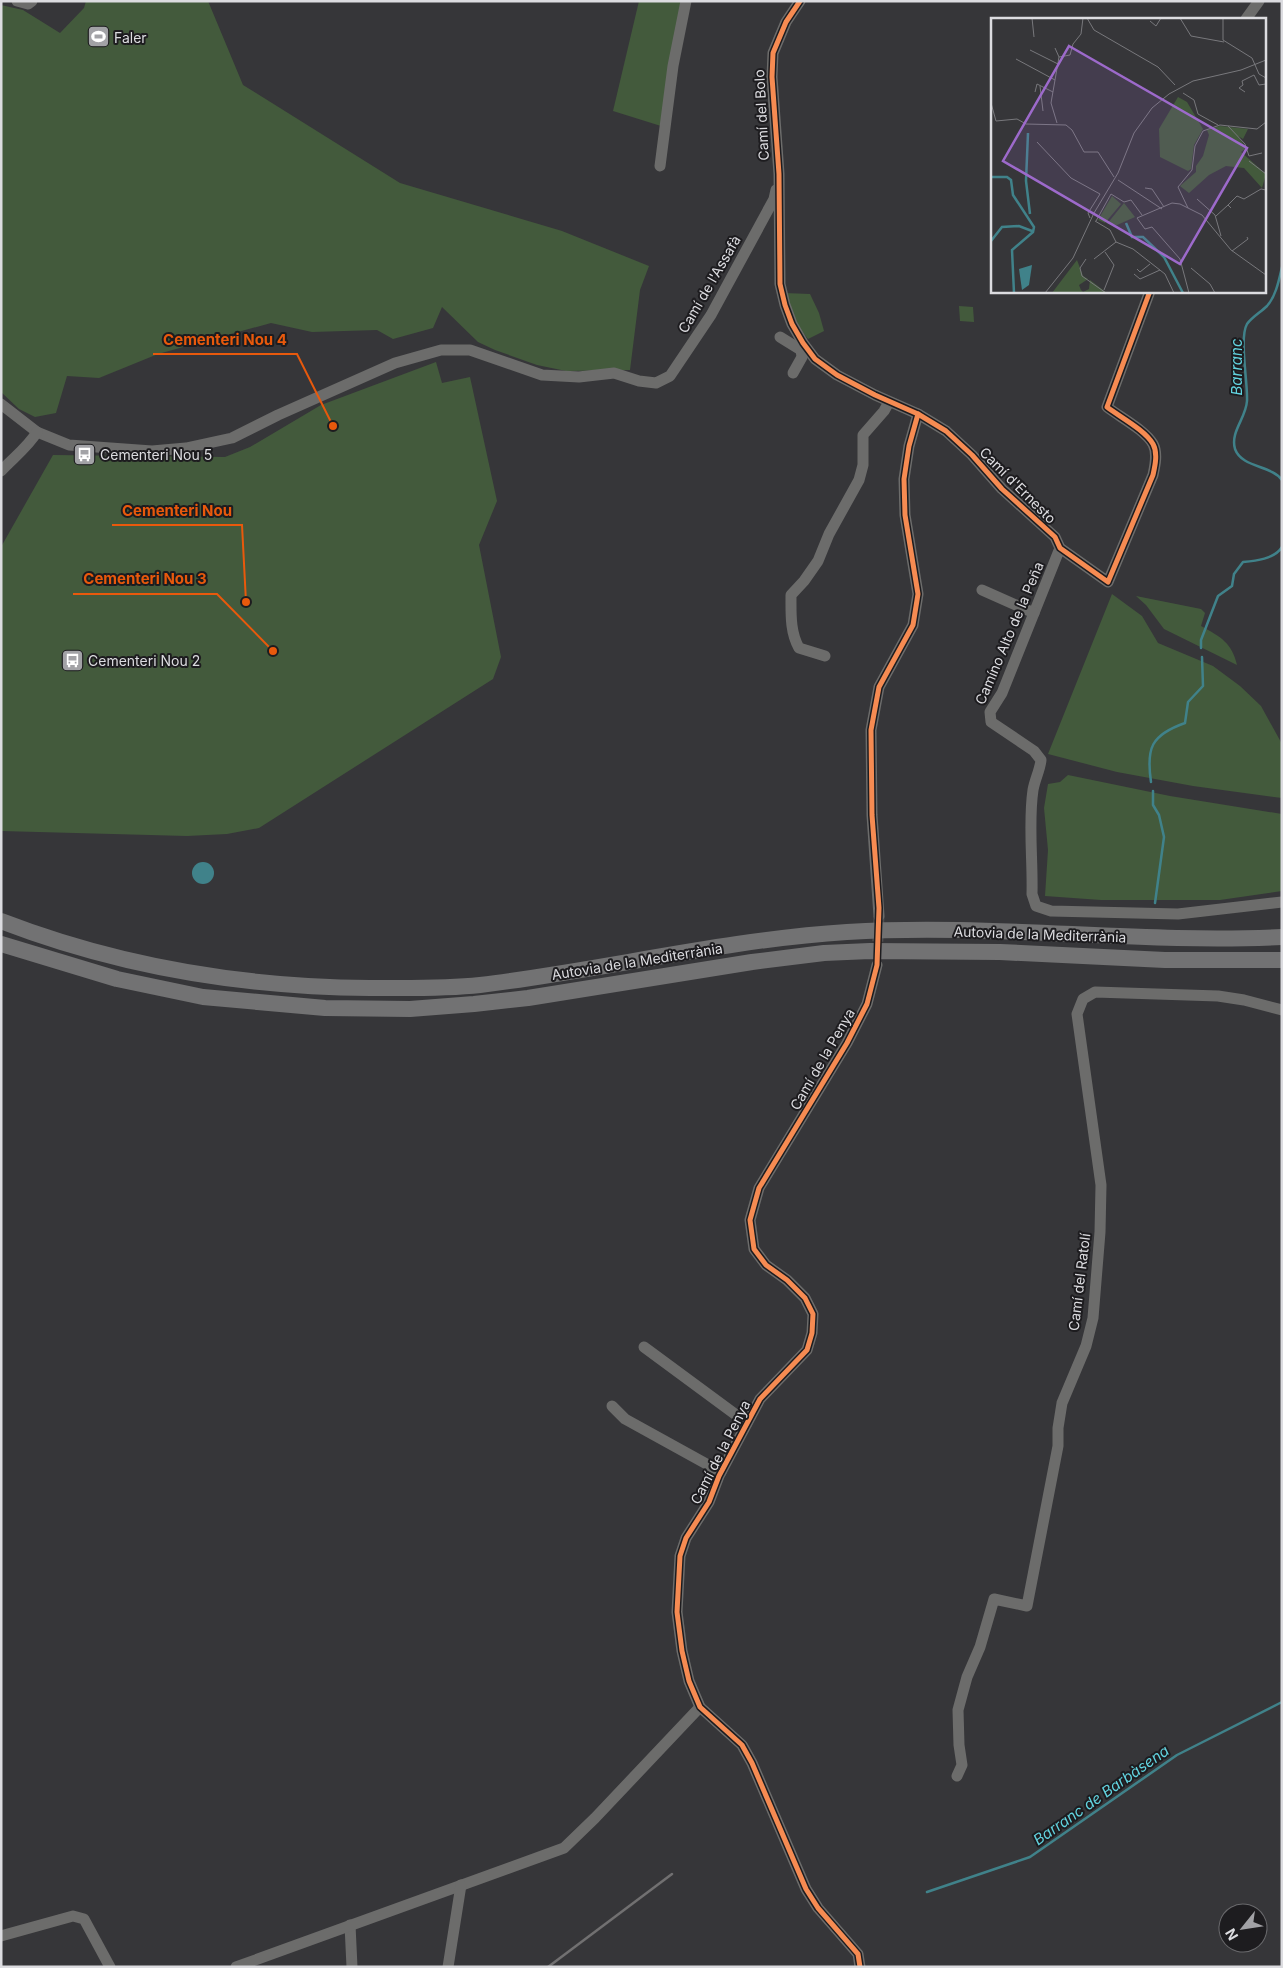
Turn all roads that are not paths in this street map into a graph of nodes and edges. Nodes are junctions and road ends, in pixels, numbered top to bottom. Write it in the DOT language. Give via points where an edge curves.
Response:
graph roads {
  1 [pos="17,1"];
  2 [pos="32,1"];
  3 [pos="686,1"];
  4 [pos="800,1"];
  5 [pos="1259,1"];
  6 [pos="1247,18"];
  7 [pos="660,166"];
  8 [pos="779,174"];
  9 [pos="1150,292"];
  10 [pos="780,337"];
  11 [pos="801,350"];
  12 [pos="813,356"];
  13 [pos="792,373"];
  14 [pos="889,402"];
  15 [pos="1,404"];
  16 [pos="918,414"];
  17 [pos="37,432"];
  18 [pos="1,472"];
  19 [pos="1060,548"];
  20 [pos="982,590"];
  21 [pos="1034,613"];
  22 [pos="825,656"];
  23 [pos="1282,902"];
  24 [pos="879,916"];
  25 [pos="1,921"];
  26 [pos="1282,937"];
  27 [pos="1,944"];
  28 [pos="1282,960"];
  29 [pos="877,965"];
  30 [pos="1282,1010"];
  31 [pos="644,1347"];
  32 [pos="612,1406"];
  33 [pos="747,1423"];
  34 [pos="721,1472"];
  35 [pos="700,1707"];
  36 [pos="957,1776"];
  37 [pos="461,1885"];
  38 [pos="350,1925"];
  39 [pos="1,1936"];
  40 [pos="110,1967"];
  41 [pos="236,1967"];
  42 [pos="352,1967"];
  43 [pos="448,1967"];
  44 [pos="860,1967"];
  1 -- 2 [label="street" via="28,4"];
  3 -- 7 [label="street" via="673,66"];
  4 -- 8 [label="street, Camí del Bolo" via="786,22 773,53"];
  5 -- 6 [label="street"];
  8 -- 12 [label="street, Camí d'Ernesto" via="780,284 792,324"];
  8 -- 17 [label="street, Camí de l'Assafà" via="774,199 711,316 670,376 656,383 614,373 579,377 542,375 470,350 441,350 395,362 232,438 186,448 152,451 69,445"];
  9 -- 19 [label="street, Camí d'Ernesto" via="1107,407 1153,445 1156,458 1153,475 1108,582"];
  10 -- 11 [label="street"];
  11 -- 12 [label="street"];
  11 -- 13 [label="street" via="802,357"];
  12 -- 14 [label="street, Camí d'Ernesto" via="837,375"];
  14 -- 16 [label="street, Camí d'Ernesto"];
  14 -- 22 [label="street" via="863,435 863,465 859,480 818,561 791,595 794,638 799,648"];
  15 -- 17 [label="street, Camí de l'Assafà"];
  16 -- 19 [label="street, Camí d'Ernesto" via="946,431 972,455 1002,489 1055,537"];
  16 -- 24 [label="street" via="904,479 905,515 918,594 913,625 879,687 871,730 872,815"];
  17 -- 18 [label="street"];
  19 -- 21 [label="street, Camíno Alto de la Peña"];
  20 -- 21 [label="street"];
  21 -- 23 [label="street, Camíno Alto de la Peña" via="1002,693 990,712 991,722 1034,750 1041,760 1033,788 1032,808 1032,894 1036,906 1051,911 1178,914"];
  25 -- 26 [label="highway, Autovia de la Mediterrània" via="53,941 189,974 322,988 476,985 728,946 850,932 940,930 1173,938"];
  27 -- 28 [label="highway, Autovia de la Mediterrània" via="117,979 203,997 325,1008 410,1008 528,998 824,953 1000,952 1165,960"];
  29 -- 33 [label="street, Camí de la Penya" via="867,1004 847,1042 759,1188 750,1220 754,1249 766,1265 805,1298 813,1314 812,1333 806,1350 760,1399"];
  30 -- 36 [label="street, Camí del Ratolí" via="1218,996 1095,992 1083,999 1077,1014 1101,1185 1093,1318 1086,1346 1062,1404 1058,1446 1027,1606 994,1599 958,1710 962,1765"];
  31 -- 33 [label="street"];
  32 -- 34 [label="street" via="625,1419"];
  33 -- 34 [label="street, Camí de la Penya"];
  34 -- 35 [label="street, Camí de la Penya" via="709,1502 686,1538 680,1556 677,1612 682,1651 689,1681"];
  35 -- 37 [label="street" via="564,1848"];
  35 -- 44 [label="street, Camí de la Penya" via="742,1745 806,1889 858,1954"];
  37 -- 38 [label="street"];
  37 -- 43 [label="street"];
  38 -- 41 [label="street"];
  38 -- 42 [label="street"];
  39 -- 40 [label="street" via="73,1916 84,1919"];
}
